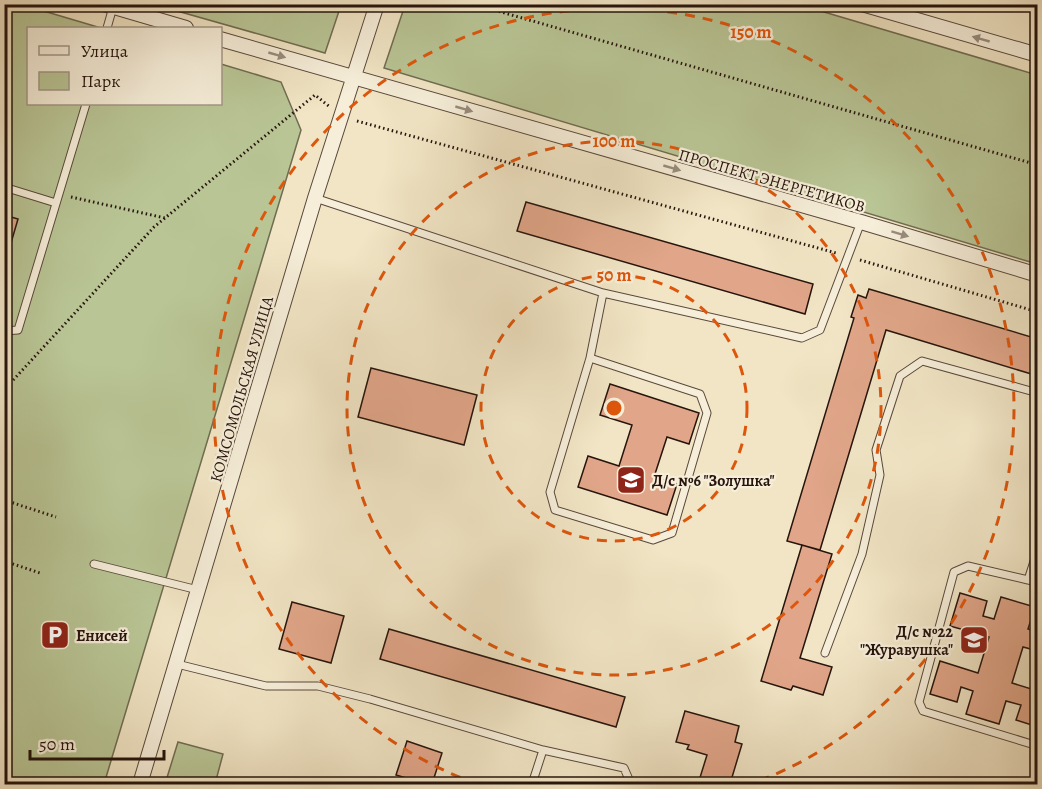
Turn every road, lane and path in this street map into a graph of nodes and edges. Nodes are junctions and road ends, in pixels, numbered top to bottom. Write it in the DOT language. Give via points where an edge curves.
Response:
graph roads {
  1 [pos="377,4"];
  2 [pos="473,4"];
  3 [pos="862,4"];
  4 [pos="108,6"];
  5 [pos="879,7"];
  6 [pos="9,16"];
  7 [pos="4,19"];
  8 [pos="107,27"];
  9 [pos="182,27"];
  10 [pos="222,40"];
  11 [pos="1038,55"];
  12 [pos="353,77"];
  13 [pos="86,105"];
  14 [pos="340,116"];
  15 [pos="1038,165"];
  16 [pos="4,187"];
  17 [pos="70,197"];
  18 [pos="315,198"];
  19 [pos="56,203"];
  20 [pos="165,218"];
  21 [pos="861,222"];
  22 [pos="848,256"];
  23 [pos="1038,275"];
  24 [pos="603,293"];
  25 [pos="1038,312"];
  26 [pos="4,331"];
  27 [pos="590,358"];
  28 [pos="4,390"];
  29 [pos="1038,393"];
  30 [pos="4,500"];
  31 [pos="56,517"];
  32 [pos="1038,549"];
  33 [pos="4,561"];
  34 [pos="94,564"];
  35 [pos="40,573"];
  36 [pos="1028,580"];
  37 [pos="1038,583"];
  38 [pos="198,590"];
  39 [pos="825,653"];
  40 [pos="177,664"];
  41 [pos="1038,746"];
  42 [pos="543,750"];
  43 [pos="140,784"];
  44 [pos="532,784"];
  45 [pos="630,784"];
  1 -- 12 [label="street, КОМСОМОЛЬСКАЯ УЛИЦА"];
  2 -- 15 [label="path"];
  3 -- 5 [label="street"];
  4 -- 8 [label="lane"];
  4 -- 9 [label="street"];
  11 -- 5 [label="street, one-way"];
  6 -- 7 [label="path"];
  10 -- 12 [label="street, ПРОСПЕКТ ЭНЕРГЕТИКОВ, one-way"];
  12 -- 14 [label="street, КОМСОМОЛЬСКАЯ УЛИЦА"];
  12 -- 21 [label="street, ПРОСПЕКТ ЭНЕРГЕТИКОВ, one-way"];
  13 -- 19 [label="lane"];
  14 -- 18 [label="street, КОМСОМОЛЬСКАЯ УЛИЦА"];
  14 -- 20 [label="path" via="315,95"];
  14 -- 22 [label="path"];
  16 -- 19 [label="lane"];
  17 -- 20 [label="path"];
  18 -- 24 [label="lane"];
  18 -- 38 [label="street, КОМСОМОЛЬСКАЯ УЛИЦА"];
  19 -- 26 [label="lane" via="18,330"];
  20 -- 28 [label="path"];
  21 -- 22 [label="lane"];
  21 -- 23 [label="street, ПРОСПЕКТ ЭНЕРГЕТИКОВ, one-way"];
  22 -- 24 [label="lane" via="820,330 802,338"];
  22 -- 25 [label="path"];
  24 -- 27 [label="lane"];
  27 -- 27 [label="lane" via="700,394 708,413 672,533 653,540 555,510 550,492"];
  29 -- 39 [label="lane" via="922,361 900,376 876,450 880,475 862,554"];
  30 -- 31 [label="path"];
  32 -- 36 [label="lane"];
  33 -- 35 [label="path"];
  34 -- 38 [label="lane"];
  36 -- 37 [label="lane"];
  36 -- 41 [label="lane" via="968,566 954,572 919,702 923,711"];
  38 -- 40 [label="street, КОМСОМОЛЬСКАЯ УЛИЦА"];
  40 -- 42 [label="lane" via="266,686 318,686"];
  40 -- 43 [label="street, КОМСОМОЛЬСКАЯ УЛИЦА"];
  42 -- 44 [label="lane"];
  42 -- 45 [label="lane" via="624,768"];
}
